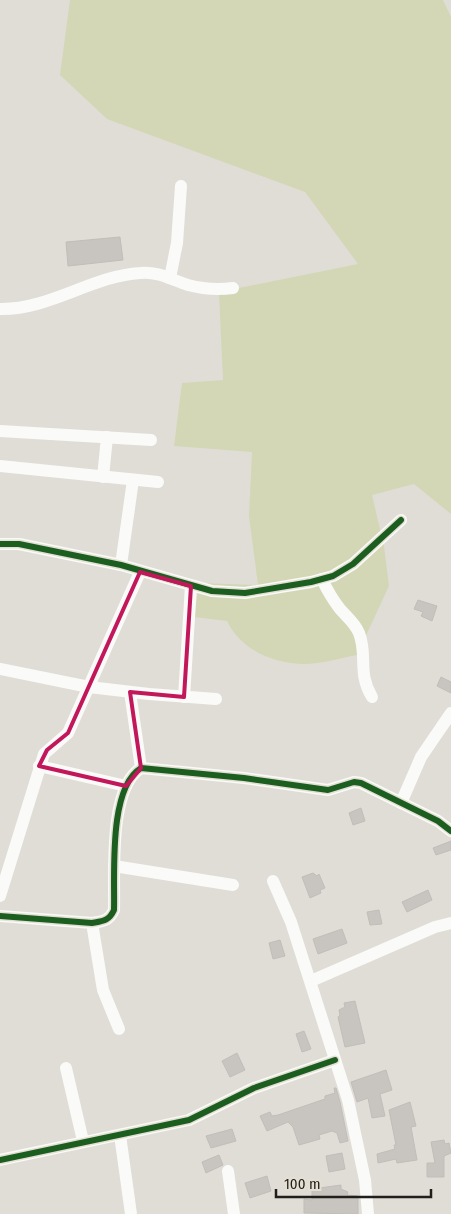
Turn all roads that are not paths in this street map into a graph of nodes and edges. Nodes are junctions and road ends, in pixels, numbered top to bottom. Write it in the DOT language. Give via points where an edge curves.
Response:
graph roads {
  1 [pos="181,186"];
  2 [pos="170,278"];
  3 [pos="234,288"];
  4 [pos="0,309"];
  5 [pos="0,431"];
  6 [pos="107,437"];
  7 [pos="150,440"];
  8 [pos="0,466"];
  9 [pos="103,477"];
  10 [pos="133,480"];
  11 [pos="158,482"];
  12 [pos="401,520"];
  13 [pos="0,544"];
  14 [pos="121,565"];
  15 [pos="140,572"];
  16 [pos="322,579"];
  17 [pos="191,586"];
  18 [pos="0,669"];
  19 [pos="89,687"];
  20 [pos="130,692"];
  21 [pos="372,696"];
  22 [pos="184,697"];
  23 [pos="216,699"];
  24 [pos="451,713"];
  25 [pos="39,766"];
  26 [pos="140,768"];
  27 [pos="126,786"];
  28 [pos="401,803"];
  29 [pos="451,831"];
  30 [pos="114,866"];
  31 [pos="273,881"];
  32 [pos="233,885"];
  33 [pos="0,896"];
  34 [pos="0,916"];
  35 [pos="92,922"];
  36 [pos="451,923"];
  37 [pos="312,981"];
  38 [pos="120,1029"];
  39 [pos="334,1060"];
  40 [pos="66,1068"];
  41 [pos="120,1135"];
  42 [pos="82,1141"];
  43 [pos="0,1160"];
  44 [pos="228,1171"];
  45 [pos="131,1214"];
  46 [pos="234,1214"];
  47 [pos="368,1214"];
  1 -- 2 [label="street" via="178,243"];
  2 -- 3 [label="street" via="202,288"];
  2 -- 4 [label="street" via="153,273 132,274 27,307"];
  5 -- 6 [label="street"];
  6 -- 7 [label="street"];
  6 -- 9 [label="street"];
  8 -- 9 [label="street"];
  9 -- 10 [label="street"];
  10 -- 11 [label="street"];
  10 -- 14 [label="street"];
  12 -- 16 [label="street" via="353,564"];
  13 -- 14 [label="street" via="19,544"];
  14 -- 15 [label="street"];
  15 -- 17 [label="street"];
  15 -- 19 [label="street"];
  16 -- 17 [label="street" via="245,594"];
  16 -- 21 [label="street" via="359,633 363,673"];
  17 -- 22 [label="street"];
  18 -- 19 [label="street"];
  19 -- 20 [label="street"];
  19 -- 25 [label="street" via="68,733 47,750"];
  20 -- 22 [label="street"];
  20 -- 26 [label="street"];
  22 -- 23 [label="street"];
  24 -- 28 [label="street" via="417,765"];
  25 -- 27 [label="street"];
  25 -- 33 [label="street"];
  26 -- 27 [label="street"];
  26 -- 28 [label="street" via="328,790 354,782"];
  27 -- 30 [label="street" via="119,813"];
  28 -- 29 [label="street"];
  30 -- 32 [label="street"];
  30 -- 35 [label="street" via="114,910 106,921"];
  31 -- 37 [label="street" via="292,922"];
  34 -- 35 [label="street"];
  35 -- 38 [label="street" via="104,990"];
  36 -- 37 [label="street"];
  37 -- 39 [label="street"];
  39 -- 41 [label="street" via="254,1088 189,1120"];
  39 -- 47 [label="street" via="348,1100 366,1180"];
  40 -- 42 [label="street"];
  41 -- 42 [label="street"];
  41 -- 45 [label="street"];
  42 -- 43 [label="street"];
  44 -- 46 [label="street"];
}
